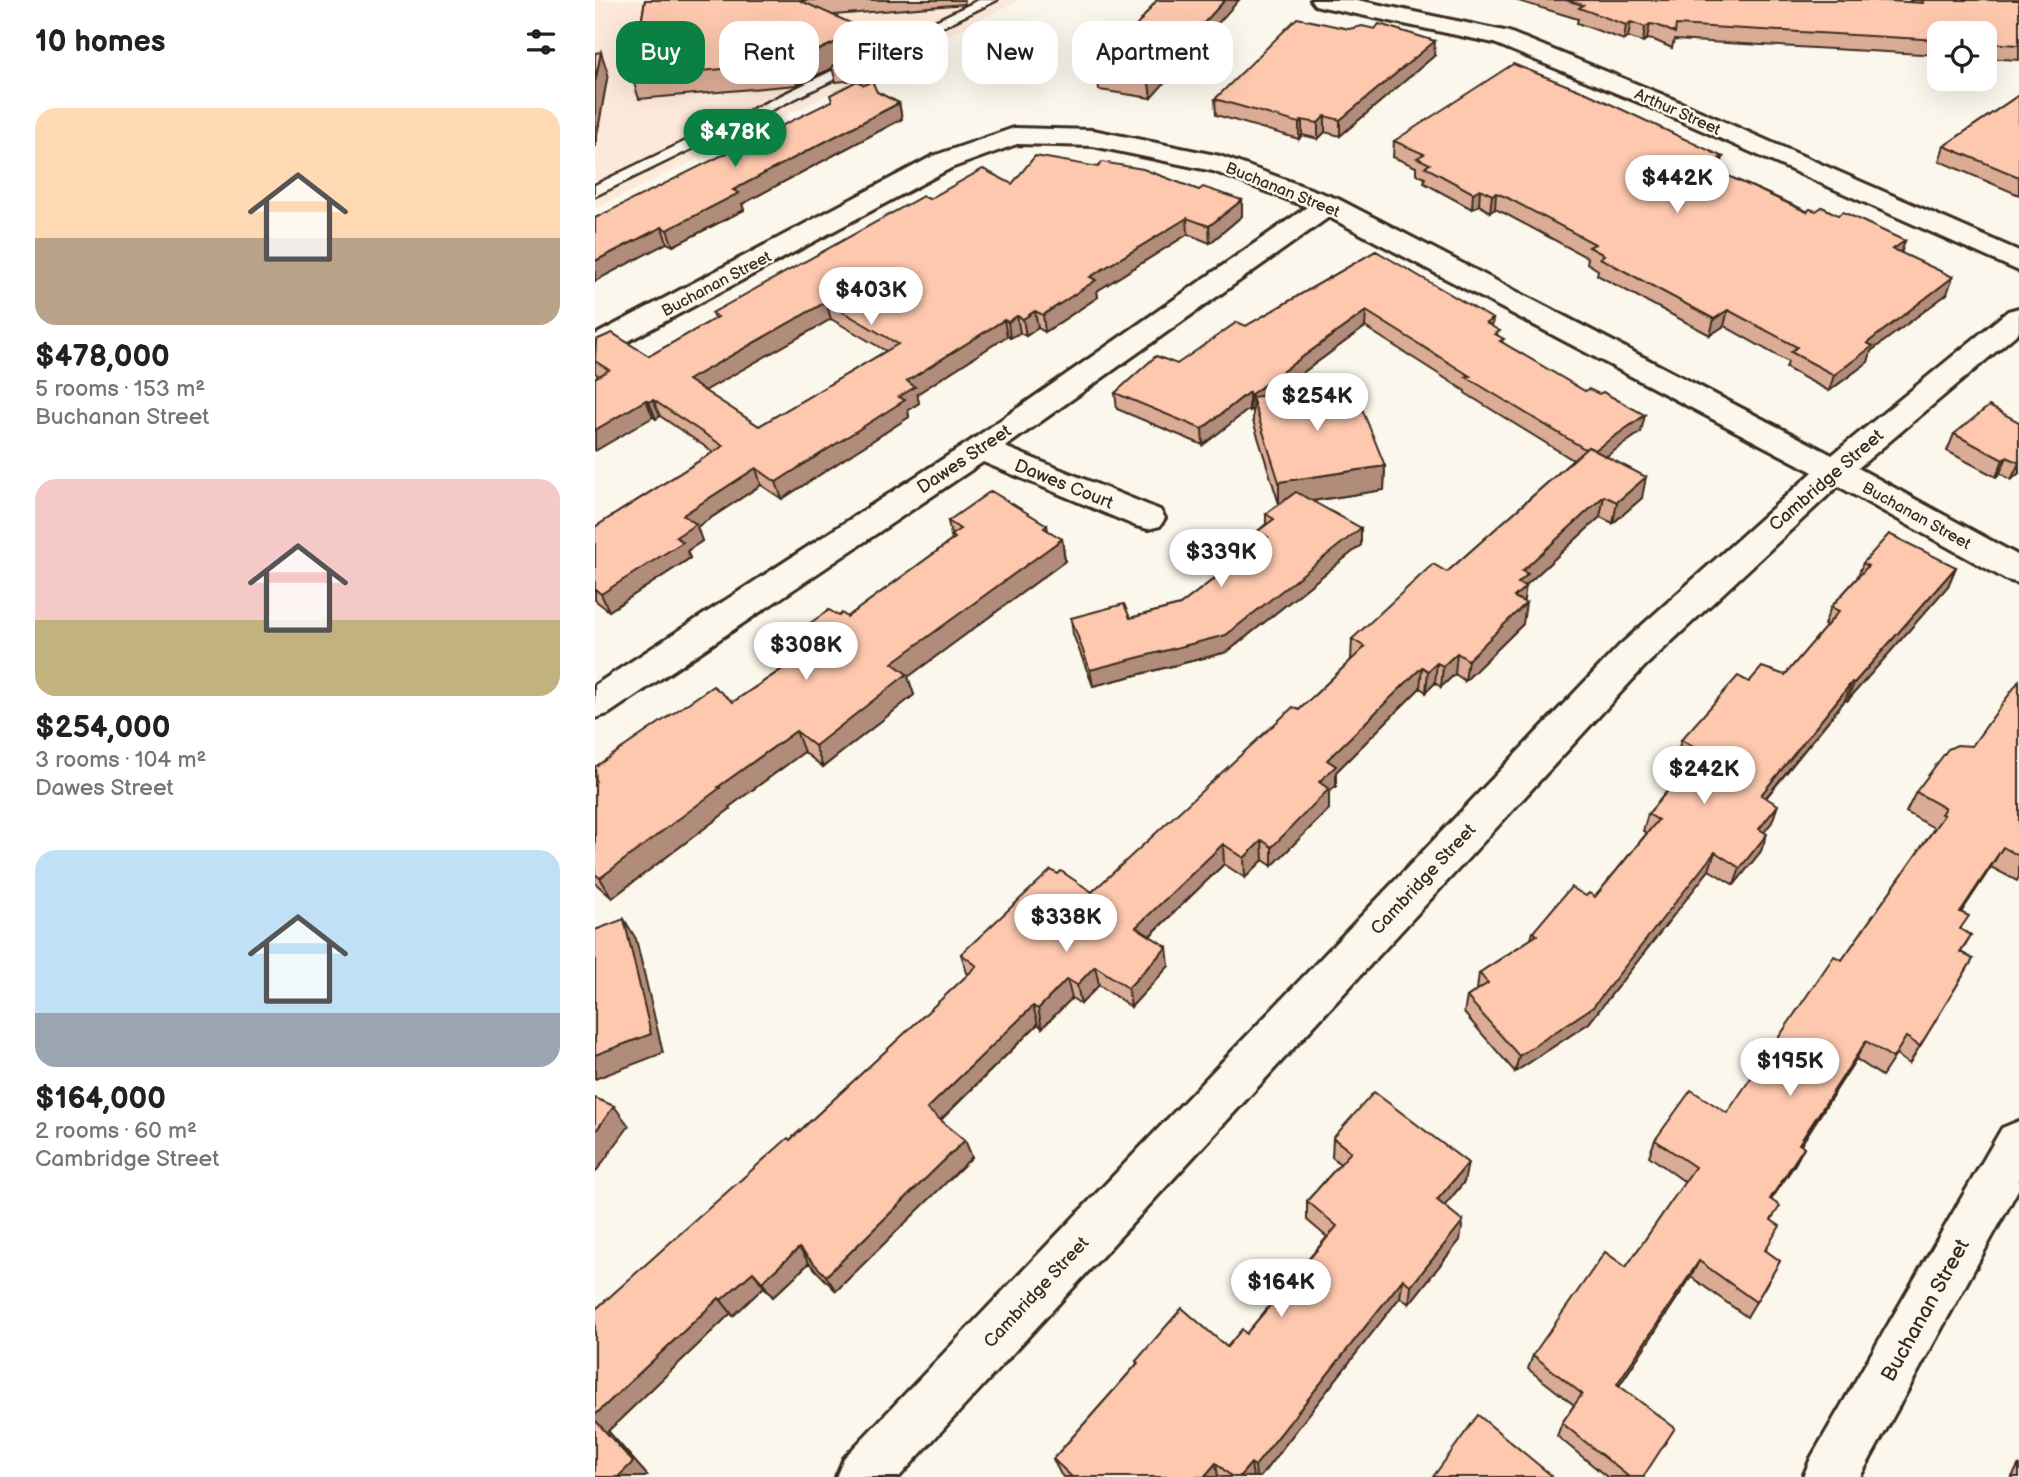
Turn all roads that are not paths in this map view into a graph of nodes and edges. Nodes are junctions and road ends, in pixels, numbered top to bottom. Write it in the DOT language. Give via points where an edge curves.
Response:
graph roads {
  1 [pos="990,0"];
  2 [pos="1323,0"];
  3 [pos="627,175"];
  4 [pos="595,179"];
  5 [pos="595,191"];
  6 [pos="1328,205"];
  7 [pos="2019,262"];
  8 [pos="2019,317"];
  9 [pos="595,347"];
  10 [pos="980,449"];
  11 [pos="1836,470"];
  12 [pos="1149,518"];
  13 [pos="2019,572"];
  14 [pos="595,704"];
  15 [pos="2019,1143"];
  16 [pos="863,1477"];
  17 [pos="1830,1477"];
  1 -- 3 [label="lane"];
  2 -- 7 [label="street, Arthur Street" via="1501,37"];
  3 -- 4 [label="lane"];
  3 -- 5 [label="lane"];
  6 -- 9 [label="street, Buchanan Street" via="1220,164 1093,138 1014,136 942,162"];
  6 -- 10 [label="street, Dawes Street"];
  6 -- 11 [label="street, Buchanan Street"];
  8 -- 11 [label="street, Cambridge Street"];
  10 -- 12 [label="street, Dawes Court"];
  10 -- 14 [label="street, Dawes Street"];
  11 -- 13 [label="street, Buchanan Street"];
  11 -- 16 [label="street, Cambridge Street" via="1632,656"];
  15 -- 17 [label="street, Buchanan Street"];
}
